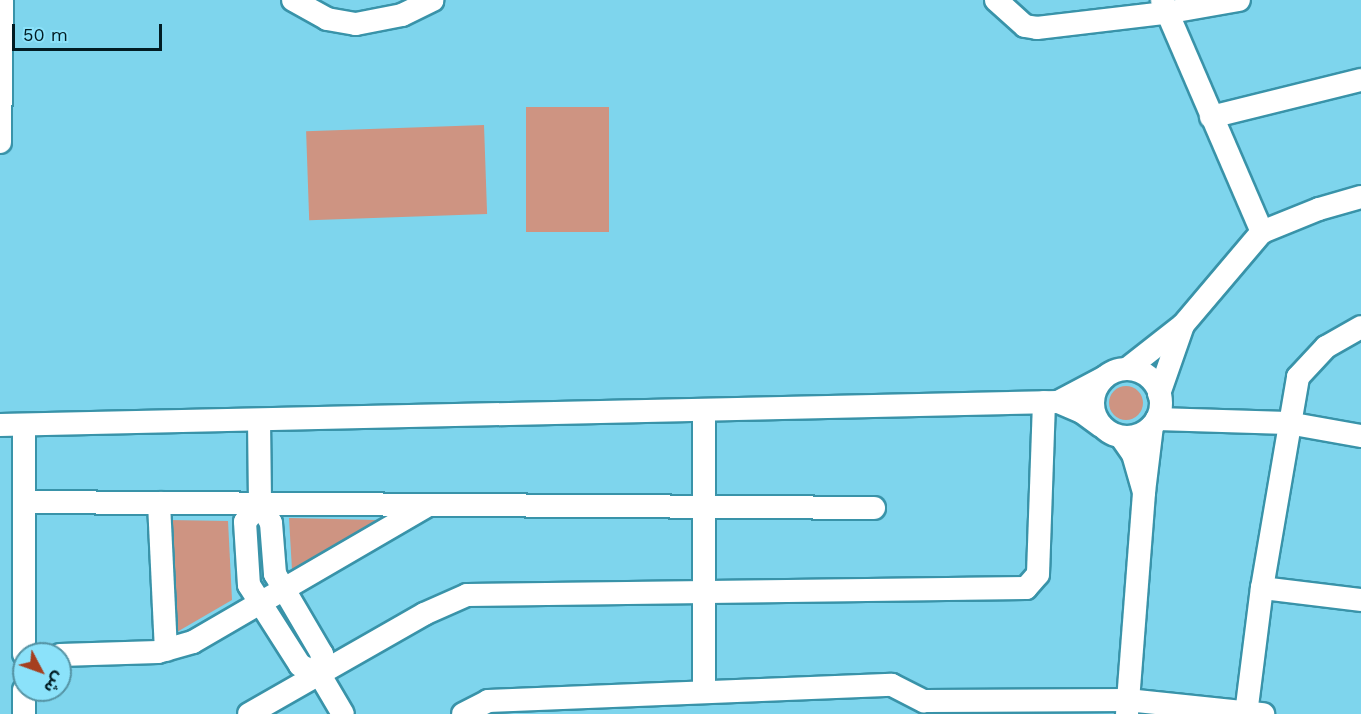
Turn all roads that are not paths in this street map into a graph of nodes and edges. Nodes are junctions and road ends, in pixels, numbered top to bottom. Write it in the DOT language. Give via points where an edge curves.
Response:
graph roads {
  1 [pos="2,0"];
  2 [pos="293,0"];
  3 [pos="433,0"];
  4 [pos="996,0"];
  5 [pos="1239,0"];
  6 [pos="1164,7"];
  7 [pos="1361,80"];
  8 [pos="1211,117"];
  9 [pos="0,142"];
  10 [pos="1361,197"];
  11 [pos="1262,232"];
  12 [pos="1183,325"];
  13 [pos="1361,327"];
  14 [pos="1116,373"];
  15 [pos="1160,393"];
  16 [pos="1051,402"];
  17 [pos="704,410"];
  18 [pos="259,420"];
  19 [pos="1155,423"];
  20 [pos="1288,423"];
  21 [pos="0,425"];
  22 [pos="24,425"];
  23 [pos="1101,426"];
  24 [pos="1361,436"];
  25 [pos="1121,437"];
  26 [pos="1144,492"];
  27 [pos="24,502"];
  28 [pos="159,503"];
  29 [pos="260,504"];
  30 [pos="428,505"];
  31 [pos="704,507"];
  32 [pos="874,508"];
  33 [pos="1262,588"];
  34 [pos="283,590"];
  35 [pos="704,594"];
  36 [pos="1361,600"];
  37 [pos="261,604"];
  38 [pos="24,642"];
  39 [pos="166,650"];
  40 [pos="72,654"];
  41 [pos="320,675"];
  42 [pos="704,692"];
  43 [pos="550,706"];
  44 [pos="924,707"];
  45 [pos="1127,707"];
  46 [pos="1252,713"];
  47 [pos="249,714"];
  48 [pos="343,714"];
  49 [pos="463,714"];
  1 -- 9 [label="street"];
  2 -- 3 [label="street" via="327,19 356,24 402,15"];
  4 -- 6 [label="street" via="1025,26 1037,28"];
  5 -- 6 [label="street"];
  6 -- 8 [label="street"];
  7 -- 8 [label="street"];
  8 -- 11 [label="street"];
  10 -- 11 [label="street" via="1319,208"];
  11 -- 12 [label="street"];
  12 -- 14 [label="street"];
  12 -- 15 [label="street"];
  13 -- 20 [label="street" via="1326,347 1298,377"];
  14 -- 15 [label="street" via="1147,376"];
  14 -- 16 [label="street"];
  14 -- 23 [label="street" via="1098,384 1093,406"];
  15 -- 19 [label="street"];
  16 -- 17 [label="street"];
  16 -- 23 [label="street" via="1082,412"];
  16 -- 35 [label="street" via="1038,574 1026,588"];
  17 -- 18 [label="street"];
  17 -- 31 [label="street"];
  18 -- 22 [label="street"];
  18 -- 29 [label="street"];
  19 -- 20 [label="street"];
  19 -- 25 [label="street" via="1143,433"];
  19 -- 26 [label="street"];
  20 -- 24 [label="street"];
  20 -- 33 [label="street"];
  21 -- 22 [label="street"];
  22 -- 27 [label="street"];
  23 -- 25 [label="street"];
  25 -- 26 [label="street" via="1133,454"];
  26 -- 45 [label="street"];
  27 -- 28 [label="street"];
  27 -- 38 [label="street"];
  28 -- 29 [label="street"];
  28 -- 39 [label="street"];
  29 -- 30 [label="street"];
  29 -- 34 [label="street" via="271,523 275,574"];
  29 -- 37 [label="street" via="245,522 249,585"];
  30 -- 31 [label="street"];
  30 -- 34 [label="street"];
  31 -- 32 [label="street"];
  31 -- 35 [label="street"];
  33 -- 36 [label="street"];
  33 -- 46 [label="street"];
  34 -- 37 [label="street"];
  34 -- 41 [label="street" via="322,654"];
  35 -- 41 [label="street" via="511,591 467,595 424,614"];
  35 -- 42 [label="street"];
  37 -- 39 [label="street" via="193,642"];
  37 -- 41 [label="street" via="300,665"];
  39 -- 40 [label="street"];
  41 -- 47 [label="street"];
  41 -- 48 [label="street"];
  42 -- 43 [label="street"];
  42 -- 44 [label="street" via="892,685"];
  43 -- 49 [label="street" via="488,701"];
  44 -- 45 [label="street"];
  45 -- 46 [label="street"];
}
